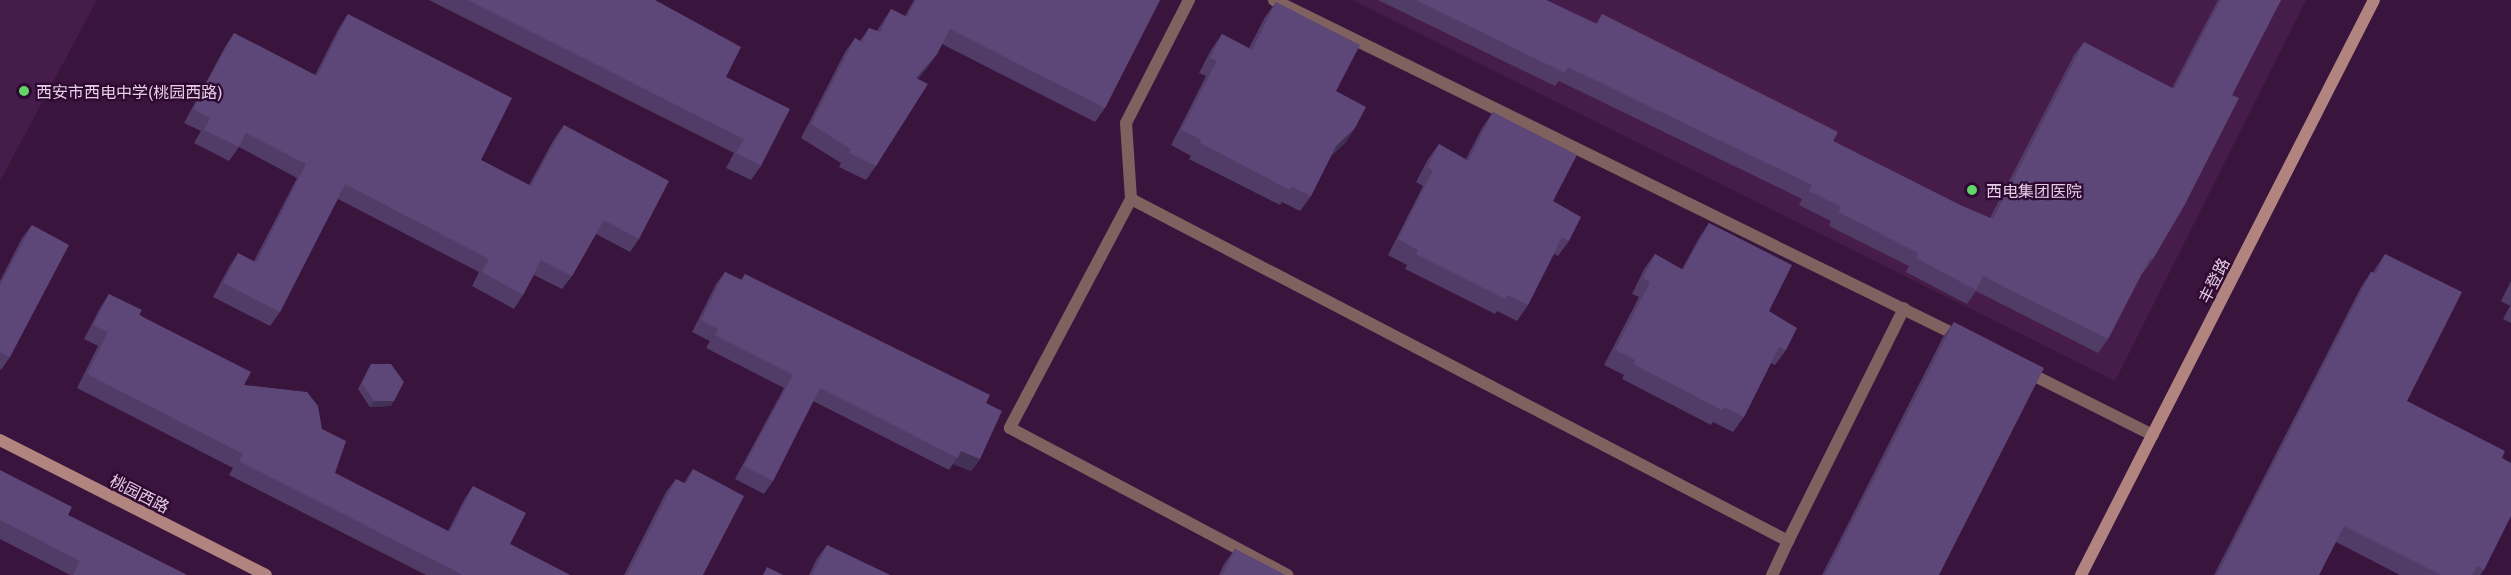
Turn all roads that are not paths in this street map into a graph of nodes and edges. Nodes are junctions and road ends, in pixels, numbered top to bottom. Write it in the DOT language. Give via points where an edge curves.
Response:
graph roads {
  1 [pos="1189,0"];
  2 [pos="1274,0"];
  3 [pos="2374,0"];
  4 [pos="1131,199"];
  5 [pos="1904,309"];
  6 [pos="1976,345"];
  7 [pos="2018,367"];
  8 [pos="2153,435"];
  9 [pos="0,440"];
  10 [pos="1788,541"];
  11 [pos="266,575"];
  12 [pos="1288,575"];
  13 [pos="1772,575"];
  14 [pos="2081,575"];
  1 -- 4 [label="street" via="1126,123"];
  2 -- 5 [label="street"];
  3 -- 8 [label="street, 丰登路"];
  4 -- 10 [label="street"];
  4 -- 12 [label="street" via="1010,428"];
  5 -- 6 [label="street"];
  5 -- 10 [label="street"];
  7 -- 8 [label="street"];
  8 -- 14 [label="street, 丰登路"];
  9 -- 11 [label="street, 桃园西路"];
  10 -- 13 [label="street"];
}
